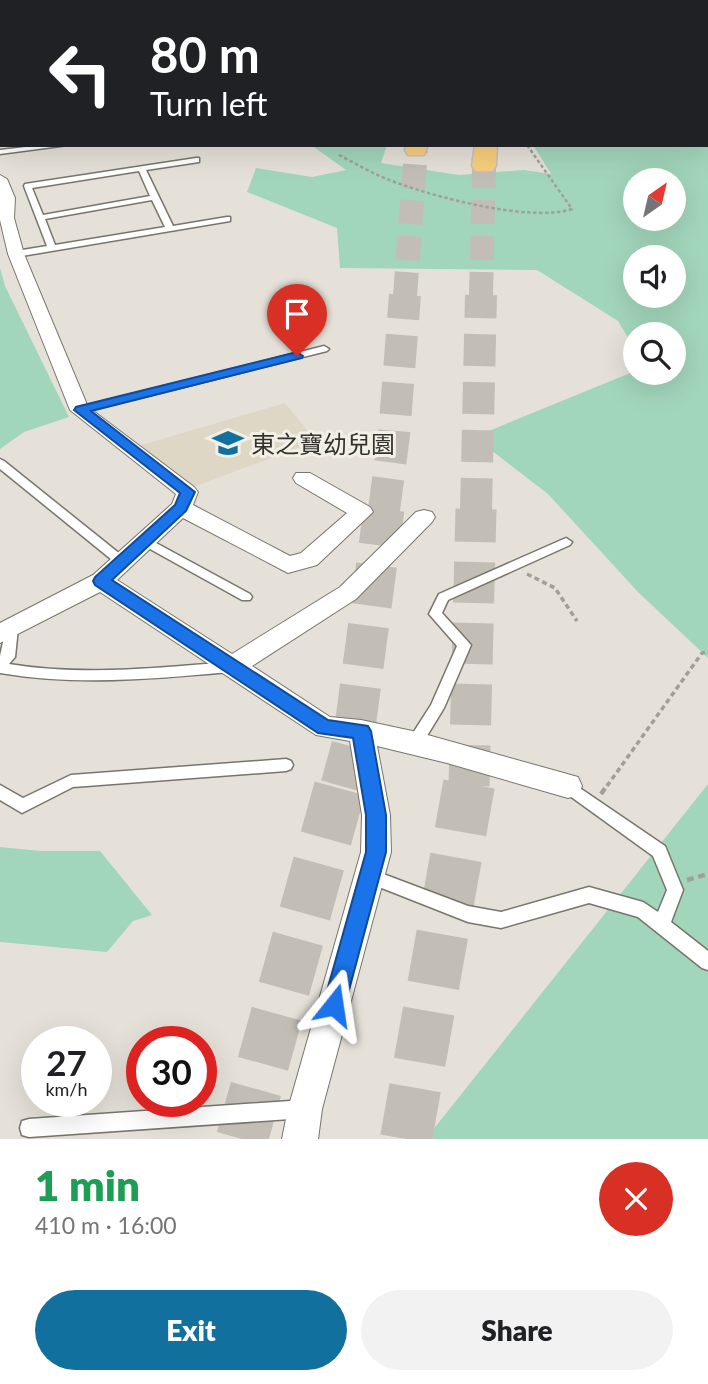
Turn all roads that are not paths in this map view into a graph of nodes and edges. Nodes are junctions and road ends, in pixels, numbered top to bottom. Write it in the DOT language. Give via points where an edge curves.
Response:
graph roads {
  1 [pos="46,147"];
  2 [pos="0,152"];
  3 [pos="196,160"];
  4 [pos="141,168"];
  5 [pos="0,179"];
  6 [pos="155,197"];
  7 [pos="40,218"];
  8 [pos="227,219"];
  9 [pos="170,229"];
  10 [pos="52,248"];
  11 [pos="16,254"];
  12 [pos="324,349"];
  13 [pos="80,410"];
  14 [pos="0,463"];
  15 [pos="303,478"];
  16 [pos="181,508"];
  17 [pos="424,517"];
  18 [pos="145,541"];
  19 [pos="566,542"];
  20 [pos="121,561"];
  21 [pos="101,581"];
  22 [pos="246,597"];
  23 [pos="6,631"];
  24 [pos="0,666"];
  25 [pos="233,666"];
  26 [pos="361,731"];
  27 [pos="286,765"];
  28 [pos="568,786"];
  29 [pos="0,792"];
  30 [pos="370,876"];
  31 [pos="661,925"];
  32 [pos="708,962"];
  33 [pos="305,1109"];
  34 [pos="29,1128"];
  35 [pos="300,1139"];
  1 -- 2 [label="lane"];
  3 -- 4 [label="lane"];
  4 -- 6 [label="lane"];
  4 -- 7 [label="lane" via="28,186"];
  5 -- 11 [label="street" via="8,198 7,218"];
  6 -- 7 [label="lane"];
  6 -- 9 [label="lane"];
  7 -- 10 [label="lane"];
  8 -- 9 [label="lane"];
  9 -- 10 [label="lane"];
  10 -- 11 [label="lane"];
  11 -- 13 [label="street"];
  12 -- 13 [label="lane"];
  13 -- 16 [label="street" via="187,492"];
  14 -- 20 [label="lane"];
  15 -- 16 [label="street" via="362,512 310,559 288,565"];
  16 -- 18 [label="street"];
  17 -- 25 [label="street" via="348,593"];
  18 -- 20 [label="street"];
  18 -- 22 [label="lane"];
  19 -- 26 [label="lane" via="443,597 435,614 464,645 437,708 417,740"];
  20 -- 21 [label="street"];
  21 -- 23 [label="street"];
  21 -- 25 [label="street"];
  23 -- 24 [label="lane" via="8,657"];
  24 -- 25 [label="lane" via="28,673 104,676"];
  25 -- 26 [label="street" via="325,727"];
  26 -- 28 [label="street"];
  26 -- 30 [label="street" via="376,815 376,852"];
  27 -- 29 [label="lane" via="71,781 22,806"];
  28 -- 31 [label="lane" via="659,851 675,890"];
  30 -- 31 [label="lane" via="468,914 501,920 589,895 643,910"];
  30 -- 33 [label="street"];
  31 -- 32 [label="lane"];
  33 -- 34 [label="lane"];
  33 -- 35 [label="street"];
}
